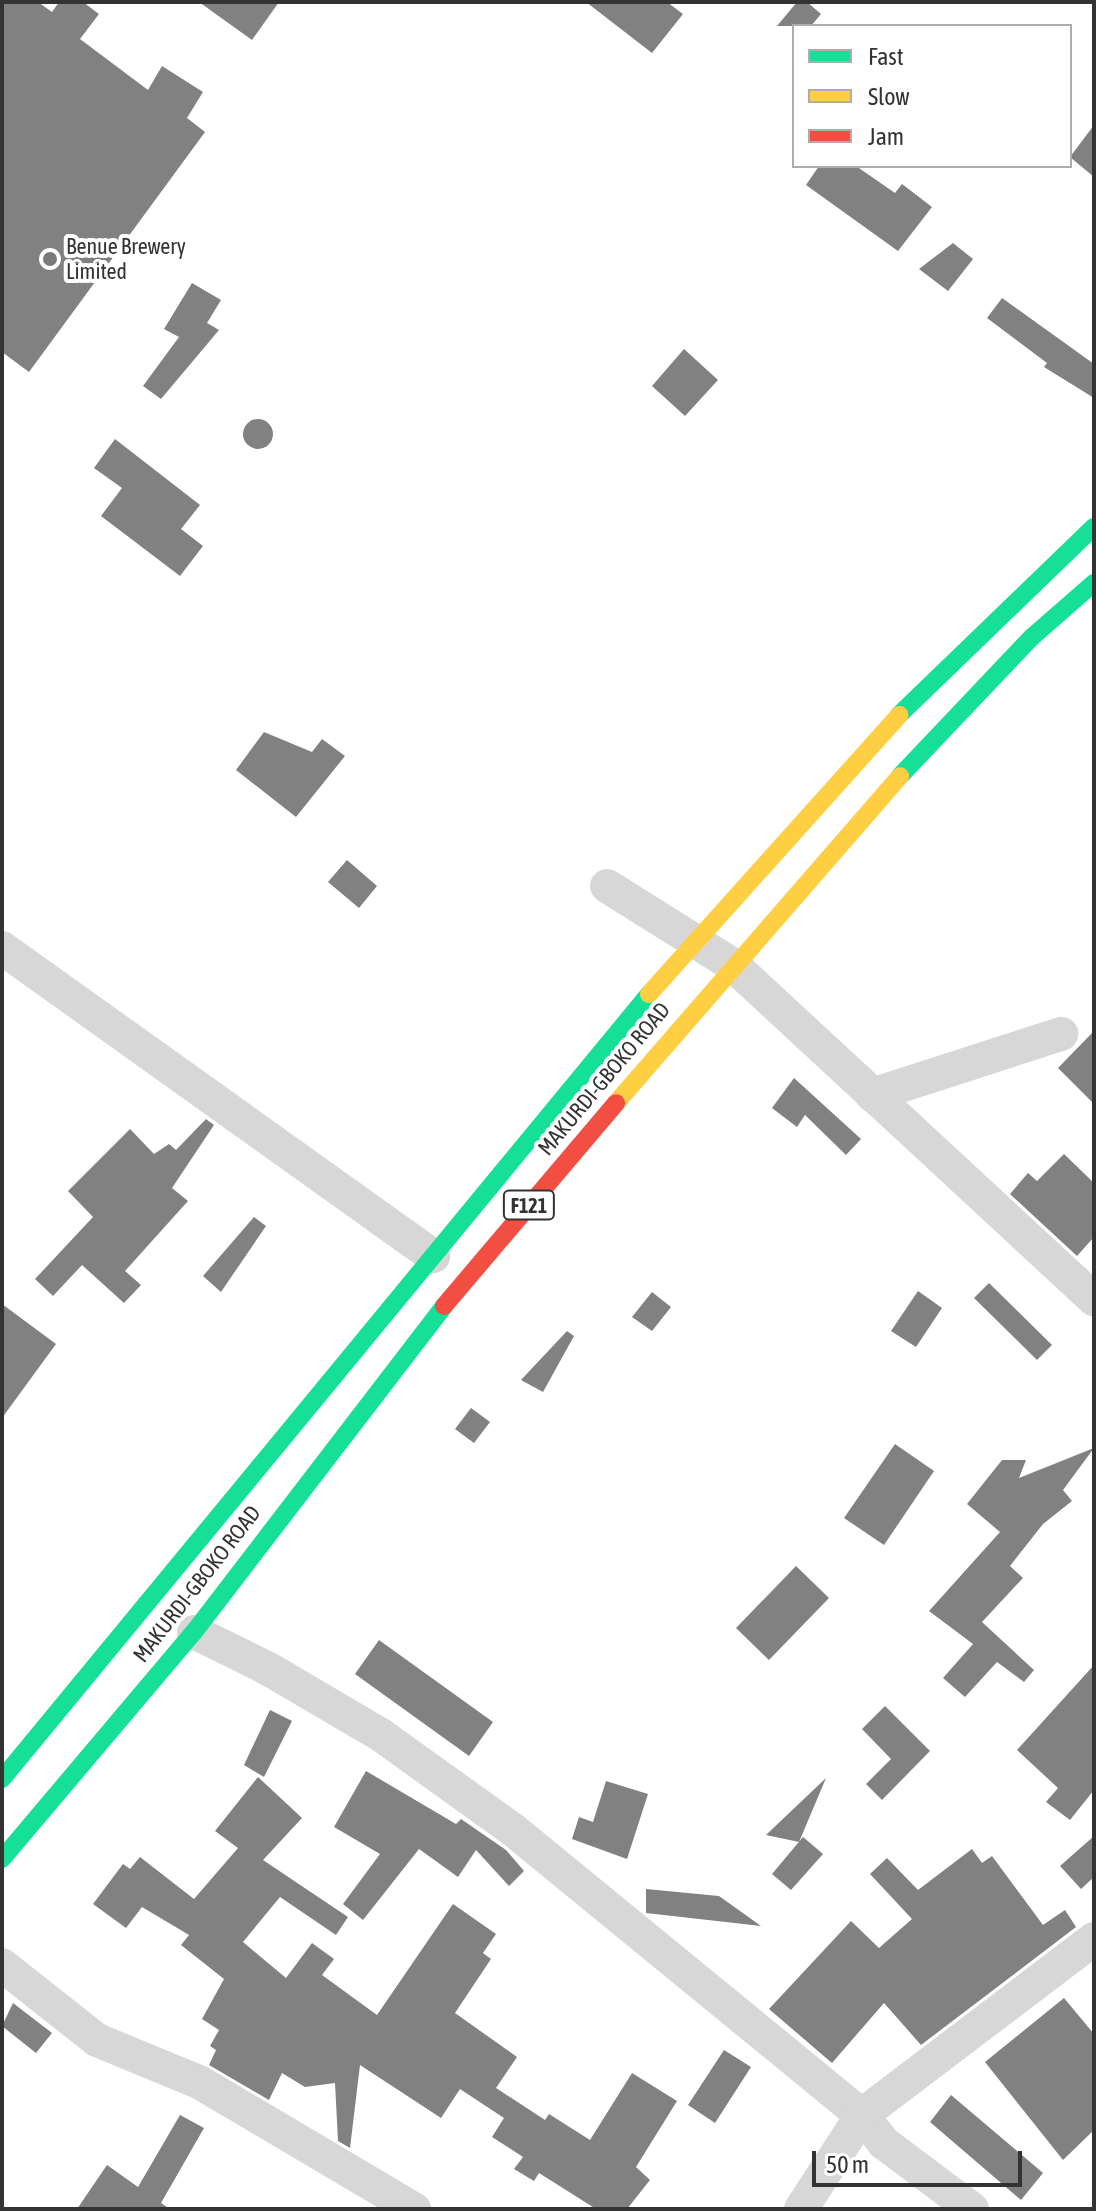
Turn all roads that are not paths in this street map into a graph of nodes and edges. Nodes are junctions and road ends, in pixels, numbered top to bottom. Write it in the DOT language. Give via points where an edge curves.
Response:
graph roads {
  1 [pos="1094,527"];
  2 [pos="1094,583"];
  3 [pos="607,886"];
  4 [pos="695,938"];
  5 [pos="2,948"];
  6 [pos="733,965"];
  7 [pos="1061,1034"];
  8 [pos="872,1095"];
  9 [pos="433,1256"];
  10 [pos="1094,1299"];
  11 [pos="194,1632"];
  12 [pos="2,1779"];
  13 [pos="2,1859"];
  14 [pos="1094,1939"];
  15 [pos="2,1965"];
  16 [pos="862,2115"];
  17 [pos="414,2209"];
  18 [pos="801,2209"];
  19 [pos="972,2209"];
  1 -- 4 [label="main road, F121" via="880,733"];
  2 -- 6 [label="main road, MAKURDI-GBOKO ROAD / F121" via="1032,637 913,761"];
  3 -- 4 [label="street"];
  4 -- 6 [label="street"];
  4 -- 9 [label="main road, F121"];
  5 -- 9 [label="street"];
  6 -- 8 [label="street"];
  6 -- 11 [label="main road, MAKURDI-GBOKO ROAD / F121" via="404,1352"];
  7 -- 8 [label="street"];
  8 -- 10 [label="street"];
  9 -- 12 [label="main road, F121"];
  11 -- 13 [label="main road, MAKURDI-GBOKO ROAD / F121"];
  11 -- 16 [label="street" via="381,1735 512,1829"];
  14 -- 16 [label="street"];
  15 -- 17 [label="street" via="97,2040 199,2082"];
  16 -- 18 [label="street"];
  16 -- 19 [label="street" via="884,2143"];
}
